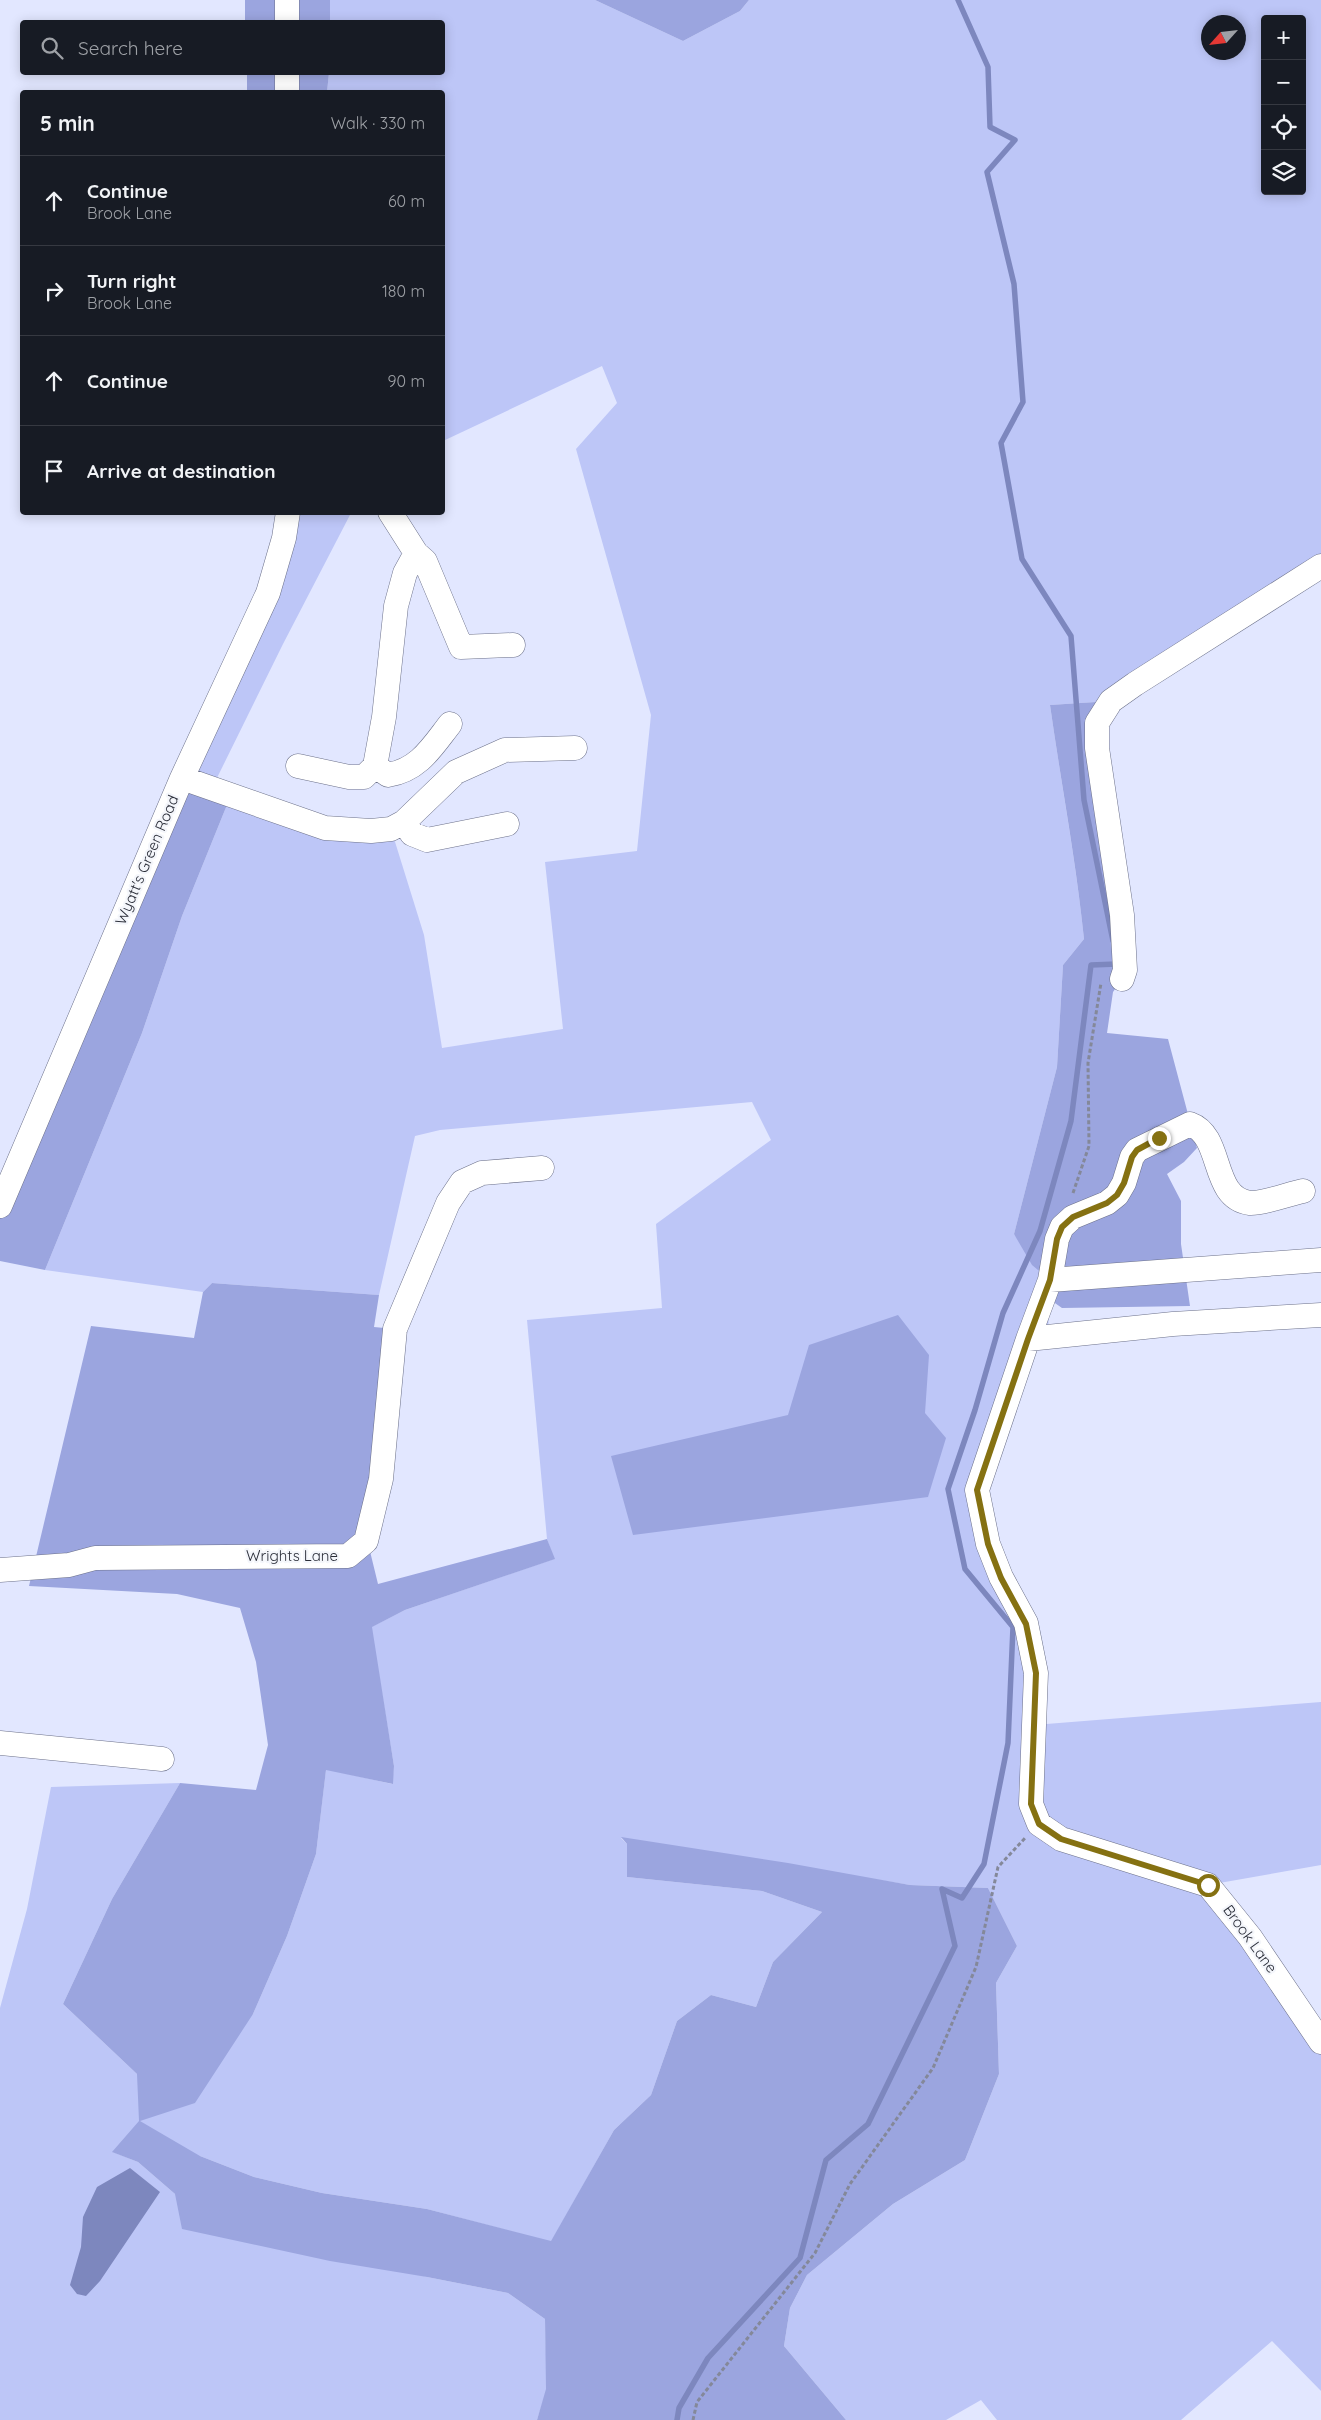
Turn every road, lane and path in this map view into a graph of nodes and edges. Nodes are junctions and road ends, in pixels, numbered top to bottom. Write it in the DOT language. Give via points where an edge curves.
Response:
graph roads {
  1 [pos="287,0"];
  2 [pos="287,20"];
  3 [pos="287,75"];
  4 [pos="286,90"];
  5 [pos="288,515"];
  6 [pos="392,515"];
  7 [pos="416,553"];
  8 [pos="1321,566"];
  9 [pos="513,645"];
  10 [pos="450,724"];
  11 [pos="575,748"];
  12 [pos="298,766"];
  13 [pos="375,766"];
  14 [pos="182,778"];
  15 [pos="404,822"];
  16 [pos="507,824"];
  17 [pos="1122,979"];
  18 [pos="542,1168"];
  19 [pos="5,1181"];
  20 [pos="1303,1191"];
  21 [pos="0,1206"];
  22 [pos="1062,1227"];
  23 [pos="1321,1260"];
  24 [pos="1050,1280"];
  25 [pos="1321,1314"];
  26 [pos="1028,1339"];
  27 [pos="0,1570"];
  28 [pos="0,1743"];
  29 [pos="162,1759"];
  30 [pos="1039,1824"];
  31 [pos="1321,2042"];
  32 [pos="693,2420"];
  1 -- 2 [label="street"];
  3 -- 4 [label="street"];
  5 -- 14 [label="street, Wyatt's Green Road" via="268,593"];
  6 -- 7 [label="street"];
  7 -- 9 [label="street" via="425,561 461,647"];
  7 -- 13 [label="street" via="405,573 396,606"];
  8 -- 17 [label="street" via="1135,684 1112,702 1097,724 1097,748 1122,915 1125,970"];
  10 -- 13 [label="street" via="410,769 388,775"];
  11 -- 15 [label="street" via="505,750 456,772"];
  12 -- 13 [label="street" via="349,777 364,776"];
  14 -- 15 [label="street" via="325,828 371,831 391,829"];
  14 -- 19 [label="street, Wyatt's Green Road" via="51,1090"];
  15 -- 16 [label="street" via="412,834 428,840"];
  17 -- 22 [label="path" via="1102,978 1088,1063 1089,1146"];
  18 -- 27 [label="street, Wrights Lane" via="482,1173 462,1182 448,1203 395,1329 381,1479 366,1540 348,1556 95,1558 51,1567"];
  19 -- 21 [label="street, Wyatt's Green Road"];
  20 -- 22 [label="street" via="1251,1203 1236,1199 1227,1190 1206,1135 1190,1124 1137,1150 1117,1195 1107,1203 1073,1217"];
  22 -- 24 [label="street" via="1055,1246"];
  23 -- 24 [label="street"];
  24 -- 26 [label="street"];
  25 -- 26 [label="street" via="1173,1324"];
  26 -- 30 [label="street" via="977,1490 988,1544 1001,1578 1026,1624 1036,1673 1031,1804"];
  28 -- 29 [label="street"];
  30 -- 31 [label="street, Brook Lane" via="1061,1839 1208,1885 1250,1937"];
  30 -- 32 [label="path" via="998,1867 976,1967 933,2068 850,2184 815,2253 697,2402"];
}
